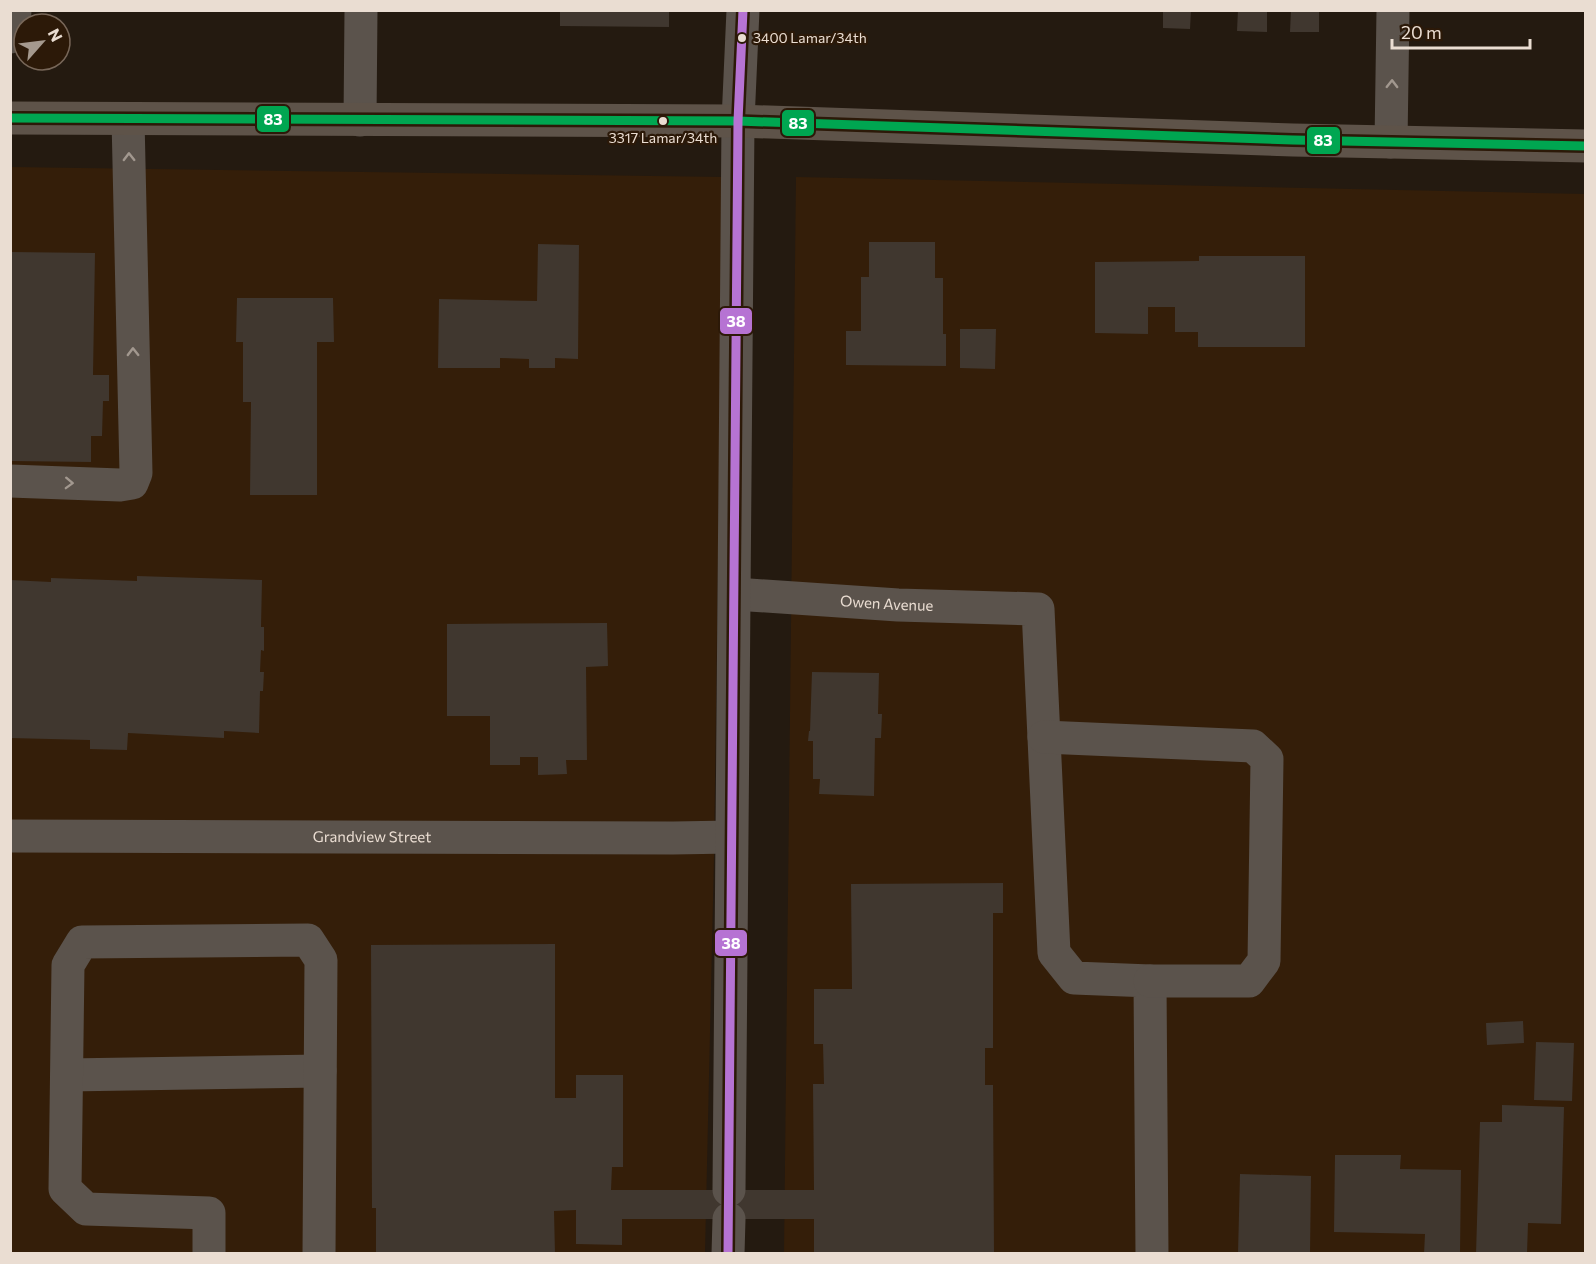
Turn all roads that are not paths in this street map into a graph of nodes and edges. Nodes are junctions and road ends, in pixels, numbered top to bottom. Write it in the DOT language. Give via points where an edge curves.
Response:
graph roads {
  1 [pos="15,10"];
  2 [pos="361,10"];
  3 [pos="743,10"];
  4 [pos="1393,10"];
  5 [pos="10,37"];
  6 [pos="10,118"];
  7 [pos="128,119"];
  8 [pos="360,120"];
  9 [pos="738,121"];
  10 [pos="1390,142"];
  11 [pos="1586,146"];
  12 [pos="10,481"];
  13 [pos="735,594"];
  14 [pos="1044,737"];
  15 [pos="10,836"];
  16 [pos="731,837"];
  17 [pos="1150,981"];
  18 [pos="320,1071"];
  19 [pos="67,1075"];
  20 [pos="209,1254"];
  21 [pos="319,1254"];
  22 [pos="728,1254"];
  23 [pos="1152,1254"];
  1 -- 5 [label="street" via="15,27"];
  2 -- 8 [label="street"];
  3 -- 9 [label="street"];
  10 -- 4 [label="street, one-way"];
  6 -- 7 [label="main road"];
  7 -- 8 [label="main road"];
  12 -- 7 [label="street, one-way" via="120,485 132,483 136,473"];
  8 -- 9 [label="main road"];
  9 -- 10 [label="main road"];
  9 -- 13 [label="street"];
  10 -- 11 [label="main road"];
  13 -- 14 [label="street, Owen Avenue" via="1038,609"];
  13 -- 16 [label="street"];
  14 -- 17 [label="street" via="1054,953 1074,978"];
  14 -- 17 [label="street" via="1253,746 1267,759 1264,961 1249,981"];
  15 -- 16 [label="street, Grandview Street"];
  16 -- 22 [label="street"];
  17 -- 23 [label="street"];
  18 -- 19 [label="street"];
  18 -- 19 [label="street" via="321,960 308,940 82,942 68,964"];
  18 -- 21 [label="street"];
  19 -- 20 [label="street" via="65,1188 86,1209 209,1213"];
}
